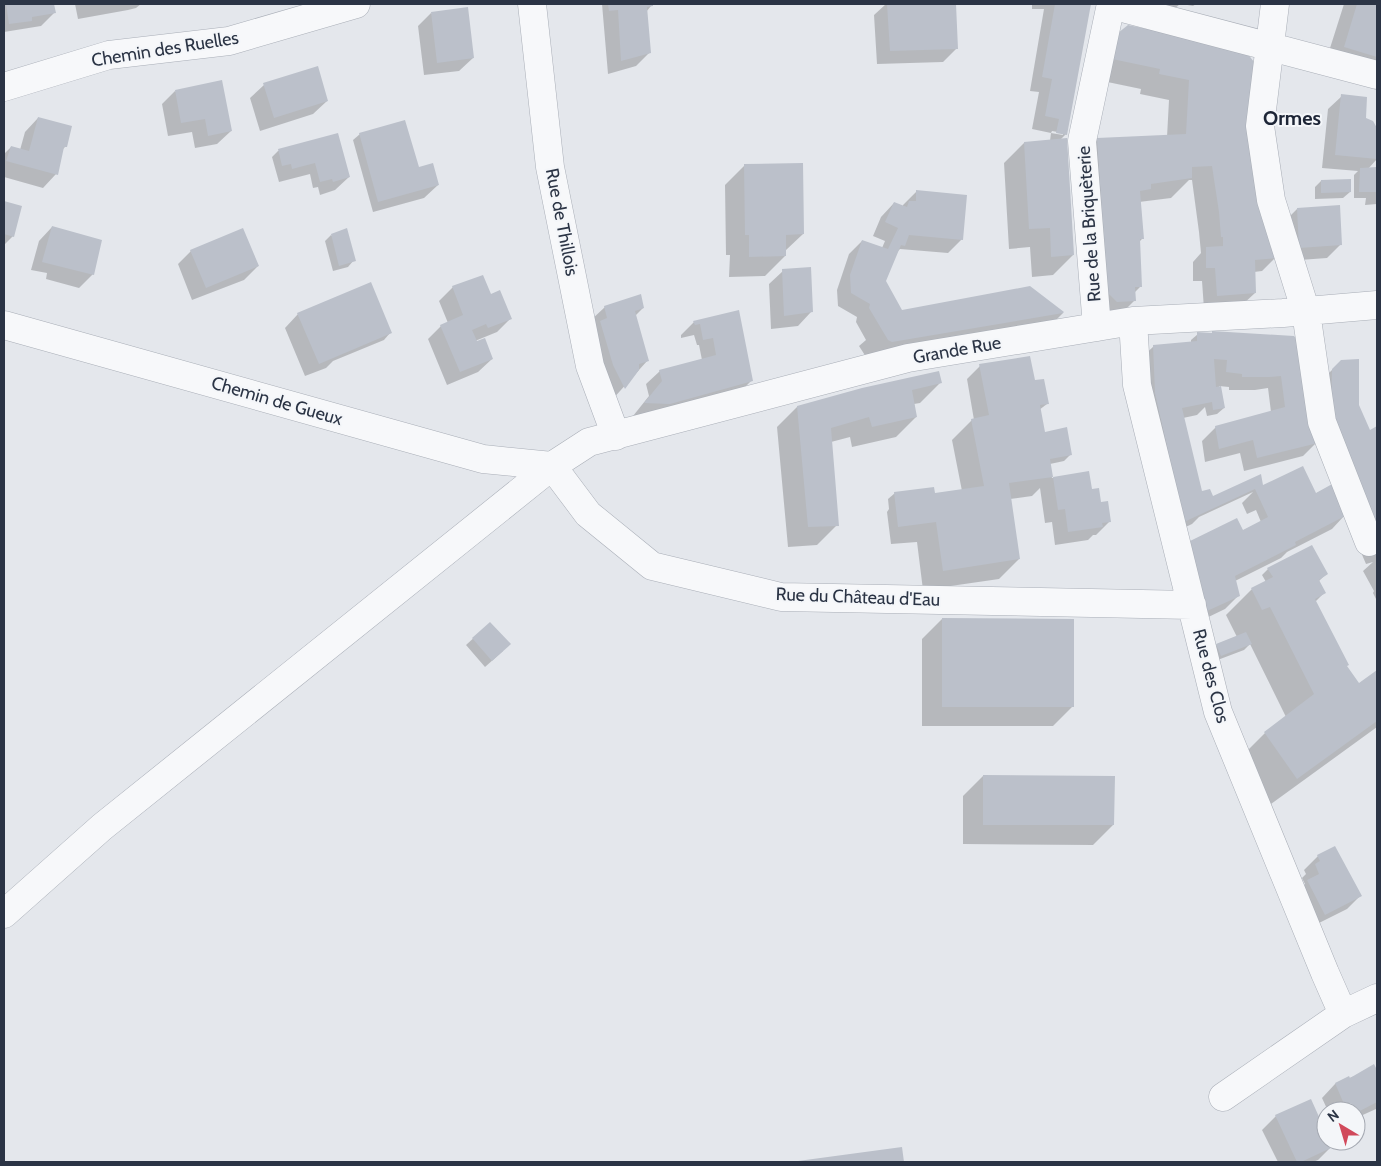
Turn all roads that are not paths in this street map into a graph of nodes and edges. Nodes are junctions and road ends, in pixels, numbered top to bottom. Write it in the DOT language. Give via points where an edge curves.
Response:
graph roads {
  1 [pos="356,4"];
  2 [pos="532,4"];
  3 [pos="1275,4"];
  4 [pos="1111,5"];
  5 [pos="1269,46"];
  6 [pos="1377,75"];
  7 [pos="4,87"];
  8 [pos="1377,305"];
  9 [pos="1306,312"];
  10 [pos="1133,321"];
  11 [pos="4,325"];
  12 [pos="1097,327"];
  13 [pos="616,436"];
  14 [pos="552,466"];
  15 [pos="1369,542"];
  16 [pos="1192,605"];
  17 [pos="4,914"];
  18 [pos="1377,998"];
  19 [pos="1343,1014"];
  20 [pos="1223,1097"];
  1 -- 7 [label="street, Chemin des Ruelles" via="229,41 109,56"];
  2 -- 13 [label="street, Rue de Thillois" via="550,166 590,366"];
  3 -- 5 [label="street"];
  4 -- 5 [label="street"];
  4 -- 12 [label="street, Rue de la Briquèterie" via="1082,140"];
  5 -- 6 [label="street"];
  5 -- 9 [label="street" via="1260,126 1271,200"];
  8 -- 9 [label="street, Grande Rue"];
  9 -- 10 [label="street, Grande Rue"];
  9 -- 15 [label="street" via="1322,422"];
  10 -- 12 [label="street, Grande Rue"];
  10 -- 16 [label="street, Rue des Clos" via="1137,385"];
  11 -- 14 [label="street, Chemin de Gueux" via="483,458"];
  12 -- 13 [label="street, Grande Rue" via="908,358"];
  13 -- 14 [label="street" via="589,442"];
  14 -- 16 [label="street, Rue du Château d'Eau" via="588,514 652,566 782,597"];
  14 -- 17 [label="street" via="102,827"];
  16 -- 19 [label="street, Rue des Clos" via="1218,712"];
  18 -- 19 [label="street"];
  19 -- 20 [label="street"];
}
